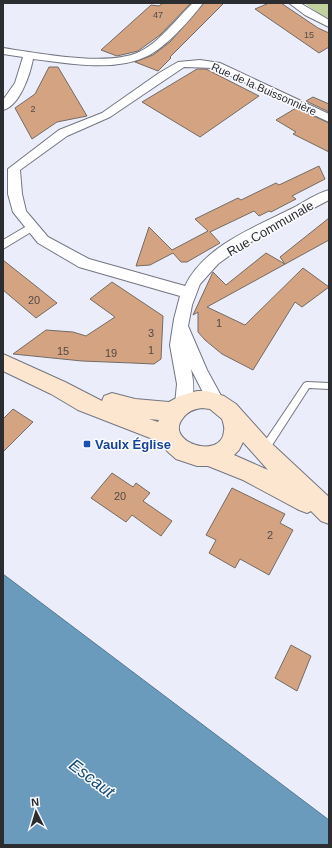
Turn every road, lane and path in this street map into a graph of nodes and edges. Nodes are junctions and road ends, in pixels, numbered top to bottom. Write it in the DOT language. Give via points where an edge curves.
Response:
graph roads {
  1 [pos="198,3"];
  2 [pos="294,3"];
  3 [pos="329,24"];
  4 [pos="3,51"];
  5 [pos="29,55"];
  6 [pos="3,107"];
  7 [pos="329,118"];
  8 [pos="8,167"];
  9 [pos="329,194"];
  10 [pos="32,227"];
  11 [pos="3,244"];
  12 [pos="189,293"];
  13 [pos="180,326"];
  14 [pos="3,362"];
  15 [pos="329,386"];
  16 [pos="58,388"];
  17 [pos="179,408"];
  18 [pos="225,409"];
  19 [pos="170,436"];
  20 [pos="264,451"];
  21 [pos="210,456"];
  22 [pos="329,513"];
  1 -- 5 [label="street" via="154,46 143,54 127,60 108,62"];
  2 -- 3 [label="street" via="308,14"];
  4 -- 5 [label="street"];
  5 -- 6 [label="street" via="21,84 15,95"];
  7 -- 8 [label="street, Rue de la Buissonnière" via="216,65 182,64 106,115 63,133"];
  8 -- 10 [label="street, Rue de la Buissonnière" via="20,212"];
  9 -- 12 [label="street, Rue Communale" via="232,247 201,273"];
  10 -- 11 [label="street"];
  10 -- 12 [label="street, Rue de la Buissonnière" via="43,240 84,263"];
  12 -- 13 [label="street, Rue Communale"];
  13 -- 17 [label="street, Rue Communale" via="178,350 186,379 186,396"];
  13 -- 18 [label="street" via="200,372"];
  14 -- 16 [label="main road"];
  15 -- 20 [label="lane" via="307,385"];
  16 -- 17 [label="main road" via="135,408"];
  16 -- 19 [label="main road" via="86,404"];
  17 -- 18 [label="main road" via="200,399"];
  17 -- 19 [label="main road" via="169,421"];
  18 -- 20 [label="main road"];
  18 -- 21 [label="main road" via="236,428 233,440 224,450"];
  19 -- 21 [label="main road" via="175,444 186,452"];
  20 -- 22 [label="main road"];
  21 -- 22 [label="main road" via="251,472"];
}
